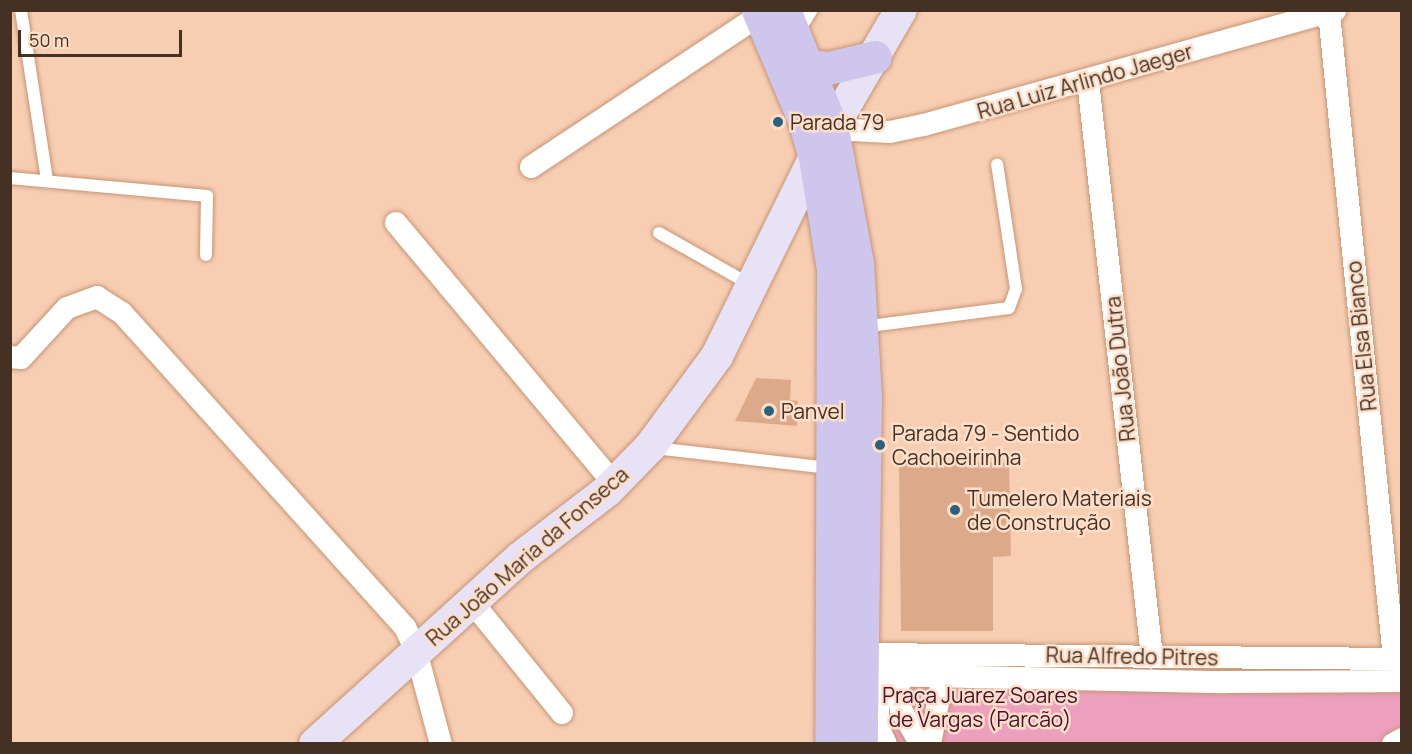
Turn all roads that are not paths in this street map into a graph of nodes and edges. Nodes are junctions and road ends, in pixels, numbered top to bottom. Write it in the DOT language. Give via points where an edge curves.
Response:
graph roads {
  1 [pos="21,10"];
  2 [pos="901,10"];
  3 [pos="1332,12"];
  4 [pos="782,17"];
  5 [pos="875,57"];
  6 [pos="807,66"];
  7 [pos="1088,81"];
  8 [pos="832,129"];
  9 [pos="815,157"];
  10 [pos="997,164"];
  11 [pos="531,167"];
  12 [pos="10,178"];
  13 [pos="47,180"];
  14 [pos="396,223"];
  15 [pos="659,233"];
  16 [pos="206,255"];
  17 [pos="752,286"];
  18 [pos="861,327"];
  19 [pos="14,361"];
  20 [pos="650,447"];
  21 [pos="835,468"];
  22 [pos="614,484"];
  23 [pos="472,602"];
  24 [pos="416,651"];
  25 [pos="1152,657"];
  26 [pos="1398,658"];
  27 [pos="873,661"];
  28 [pos="904,675"];
  29 [pos="943,677"];
  30 [pos="1401,681"];
  31 [pos="562,713"];
  32 [pos="1401,739"];
  33 [pos="315,744"];
  34 [pos="441,744"];
  35 [pos="831,744"];
  36 [pos="861,744"];
  37 [pos="886,744"];
  38 [pos="921,744"];
  39 [pos="930,744"];
  40 [pos="1393,744"];
  1 -- 13 [label="lane"];
  2 -- 5 [label="main road, Rua João Maria da Fonseca"];
  3 -- 7 [label="street, Rua Luiz Arlindo Jaeger"];
  3 -- 26 [label="street, Rua Elsa Bianco"];
  4 -- 6 [label="main road"];
  4 -- 9 [label="main road"];
  4 -- 11 [label="street"];
  5 -- 6 [label="main road" via="828,68"];
  5 -- 8 [label="main road, Rua João Maria da Fonseca"];
  6 -- 8 [label="main road"];
  7 -- 8 [label="street, Rua Luiz Arlindo Jaeger" via="890,132"];
  7 -- 25 [label="street, Rua João Dutra"];
  8 -- 9 [label="main road, Rua João Maria da Fonseca"];
  8 -- 18 [label="main road" via="857,262"];
  9 -- 17 [label="main road, Rua João Maria da Fonseca"];
  9 -- 21 [label="main road" via="833,270"];
  10 -- 18 [label="lane" via="1016,290 1010,308"];
  12 -- 13 [label="lane"];
  13 -- 16 [label="lane" via="207,196"];
  14 -- 22 [label="street"];
  15 -- 17 [label="lane"];
  17 -- 20 [label="main road, Rua João Maria da Fonseca" via="717,356"];
  18 -- 27 [label="main road"];
  19 -- 24 [label="street" via="68,308 97,297 122,313 405,627"];
  20 -- 21 [label="lane"];
  20 -- 22 [label="main road, Rua João Maria da Fonseca"];
  21 -- 35 [label="main road"];
  22 -- 23 [label="main road, Rua João Maria da Fonseca"];
  23 -- 24 [label="main road, Rua João Maria da Fonseca"];
  23 -- 31 [label="street"];
  24 -- 33 [label="main road, Rua João Maria da Fonseca"];
  24 -- 34 [label="street"];
  25 -- 26 [label="street, Rua Alfredo Pitres"];
  25 -- 27 [label="street, Rua Alfredo Pitres"];
  27 -- 28 [label="street"];
  27 -- 36 [label="main road"];
  27 -- 37 [label="street" via="878,728"];
  28 -- 29 [label="street"];
  28 -- 38 [label="street" via="897,688 901,711"];
  29 -- 30 [label="street"];
  29 -- 39 [label="street"];
  32 -- 40 [label="street"];
}
